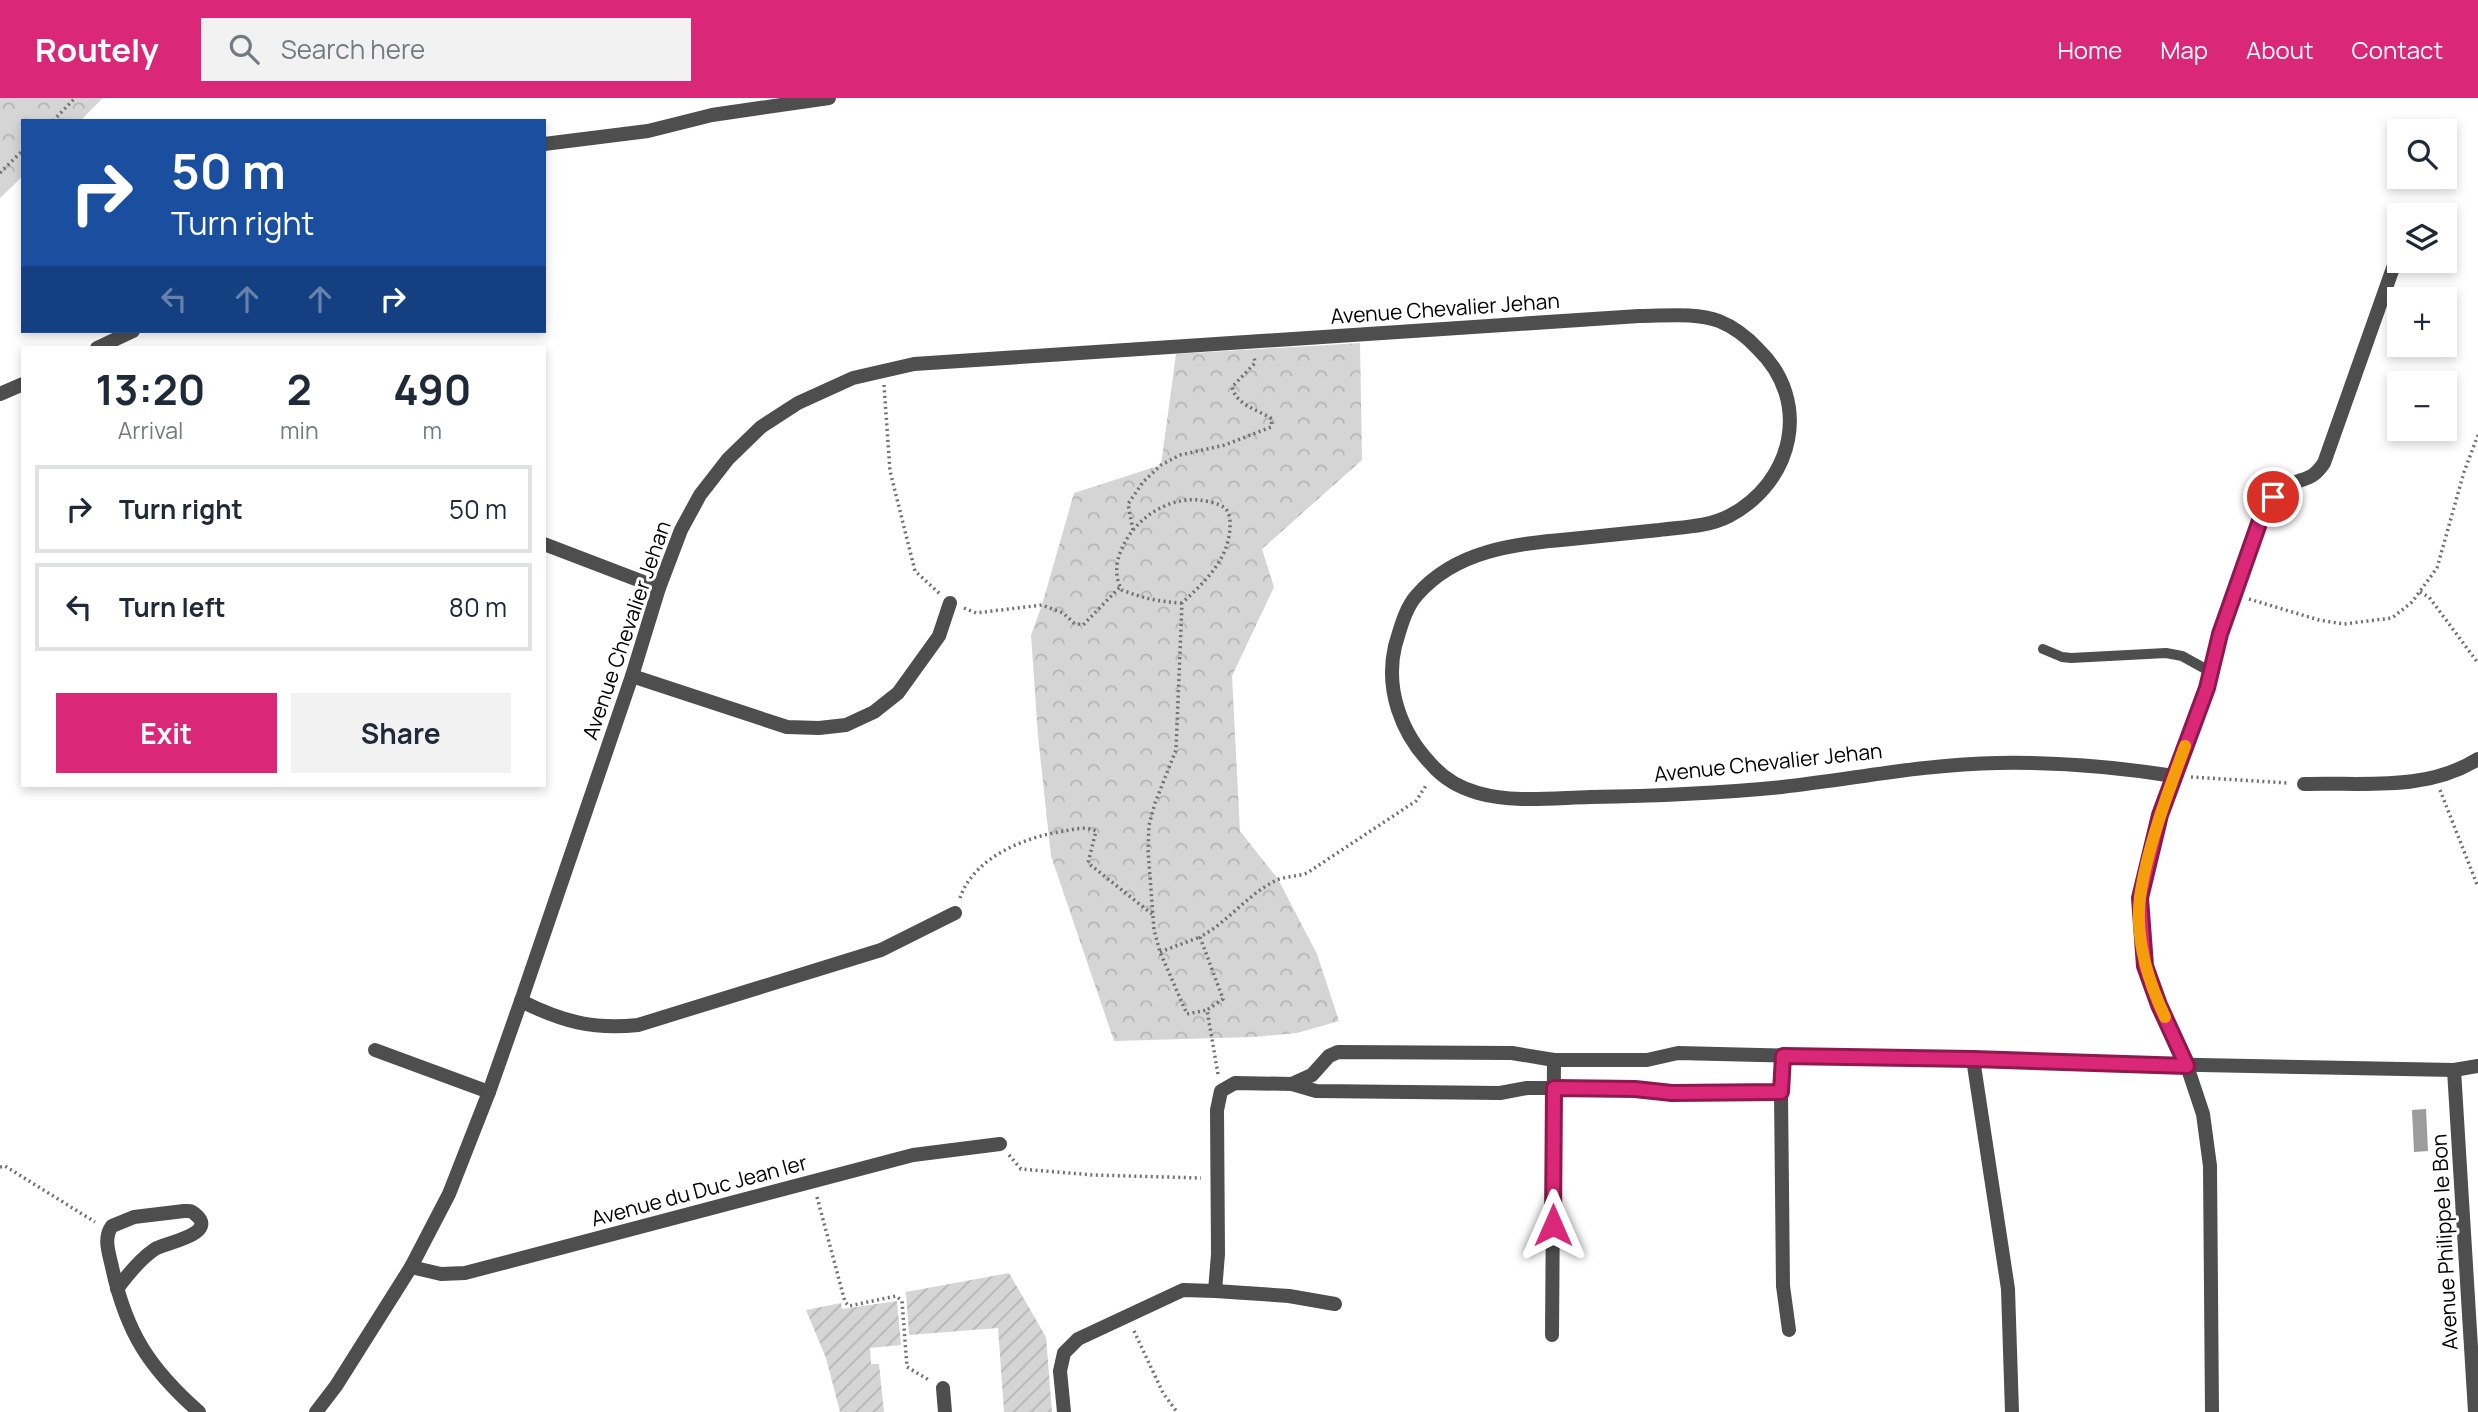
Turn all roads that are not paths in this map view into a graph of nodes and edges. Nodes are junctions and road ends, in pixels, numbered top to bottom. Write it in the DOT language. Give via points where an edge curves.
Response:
graph roads {
  1 [pos="829,98"];
  2 [pos="546,144"];
  3 [pos="2391,273"];
  4 [pos="129,333"];
  5 [pos="101,346"];
  6 [pos="21,385"];
  7 [pos="0,394"];
  8 [pos="546,545"];
  9 [pos="659,588"];
  10 [pos="950,603"];
  11 [pos="2043,649"];
  12 [pos="2211,671"];
  13 [pos="632,676"];
  14 [pos="2478,759"];
  15 [pos="2174,776"];
  16 [pos="2304,784"];
  17 [pos="955,913"];
  18 [pos="521,1002"];
  19 [pos="375,1050"];
  20 [pos="1783,1056"];
  21 [pos="1973,1059"];
  22 [pos="1554,1060"];
  23 [pos="2187,1066"];
  24 [pos="2478,1066"];
  25 [pos="2454,1070"];
  26 [pos="1292,1084"];
  27 [pos="1554,1088"];
  28 [pos="489,1092"];
  29 [pos="1781,1092"];
  30 [pos="1000,1144"];
  31 [pos="411,1267"];
  32 [pos="117,1289"];
  33 [pos="1215,1291"];
  34 [pos="1335,1304"];
  35 [pos="1789,1330"];
  36 [pos="1552,1335"];
  37 [pos="943,1388"];
  38 [pos="198,1412"];
  39 [pos="316,1412"];
  40 [pos="945,1412"];
  41 [pos="1064,1412"];
  42 [pos="2012,1412"];
  43 [pos="2212,1412"];
  44 [pos="2475,1412"];
  1 -- 2 [label="street" via="712,115 648,131"];
  3 -- 12 [label="street" via="2324,463 2317,473 2273,497 2263,512"];
  4 -- 5 [label="street"];
  6 -- 7 [label="street"];
  8 -- 9 [label="street"];
  9 -- 13 [label="street, Avenue Chevalier Jehan"];
  9 -- 15 [label="street, Avenue Chevalier Jehan" via="681,530 728,459 798,403 853,378 914,364 1682,315 1717,320 1743,334 1770,360 1786,388 1790,422 1785,453 1773,478 1752,501 1726,518 1696,526 1527,543 1491,550 1438,574 1414,598 1391,663 1402,722 1418,751 1437,771 1477,793 1506,799 1783,787 1899,770 1998,763 2123,768"];
  10 -- 13 [label="street" via="939,636 898,694 874,712 846,724 787,727"];
  11 -- 12 [label="lane" via="2071,658 2166,653"];
  12 -- 15 [label="street"];
  13 -- 18 [label="street, Avenue Chevalier Jehan"];
  14 -- 16 [label="street" via="2436,778 2405,784"];
  15 -- 23 [label="street" via="2140,898 2141,934 2145,966"];
  17 -- 18 [label="street" via="881,950 638,1024 590,1026"];
  18 -- 28 [label="street, Avenue Chevalier Jehan"];
  19 -- 28 [label="street"];
  20 -- 21 [label="street"];
  20 -- 22 [label="street" via="1678,1054 1647,1060"];
  20 -- 29 [label="street"];
  21 -- 23 [label="street"];
  21 -- 42 [label="street" via="2008,1289"];
  22 -- 26 [label="street" via="1512,1053 1338,1052 1312,1075"];
  22 -- 27 [label="street"];
  23 -- 25 [label="street"];
  23 -- 43 [label="street" via="2203,1114 2210,1166"];
  24 -- 25 [label="street"];
  25 -- 44 [label="street, Avenue Philippe le Bon"];
  26 -- 27 [label="street" via="1316,1091 1500,1093"];
  26 -- 33 [label="street" via="1235,1083 1221,1091"];
  27 -- 29 [label="street"];
  27 -- 36 [label="street"];
  28 -- 31 [label="street, Avenue Chevalier Jehan" via="449,1194"];
  29 -- 35 [label="street" via="1783,1286"];
  30 -- 31 [label="street, Avenue du Duc Jean Ier" via="914,1155 465,1273 442,1274"];
  31 -- 39 [label="street, Avenue Chevalier Jehan"];
  32 -- 32 [label="street" via="106,1237 117,1222 184,1210 195,1214 199,1230 157,1248"];
  32 -- 38 [label="street" via="142,1350"];
  33 -- 34 [label="street"];
  33 -- 41 [label="street" via="1183,1290 1078,1339 1064,1353 1060,1371"];
  37 -- 40 [label="street"];
}
